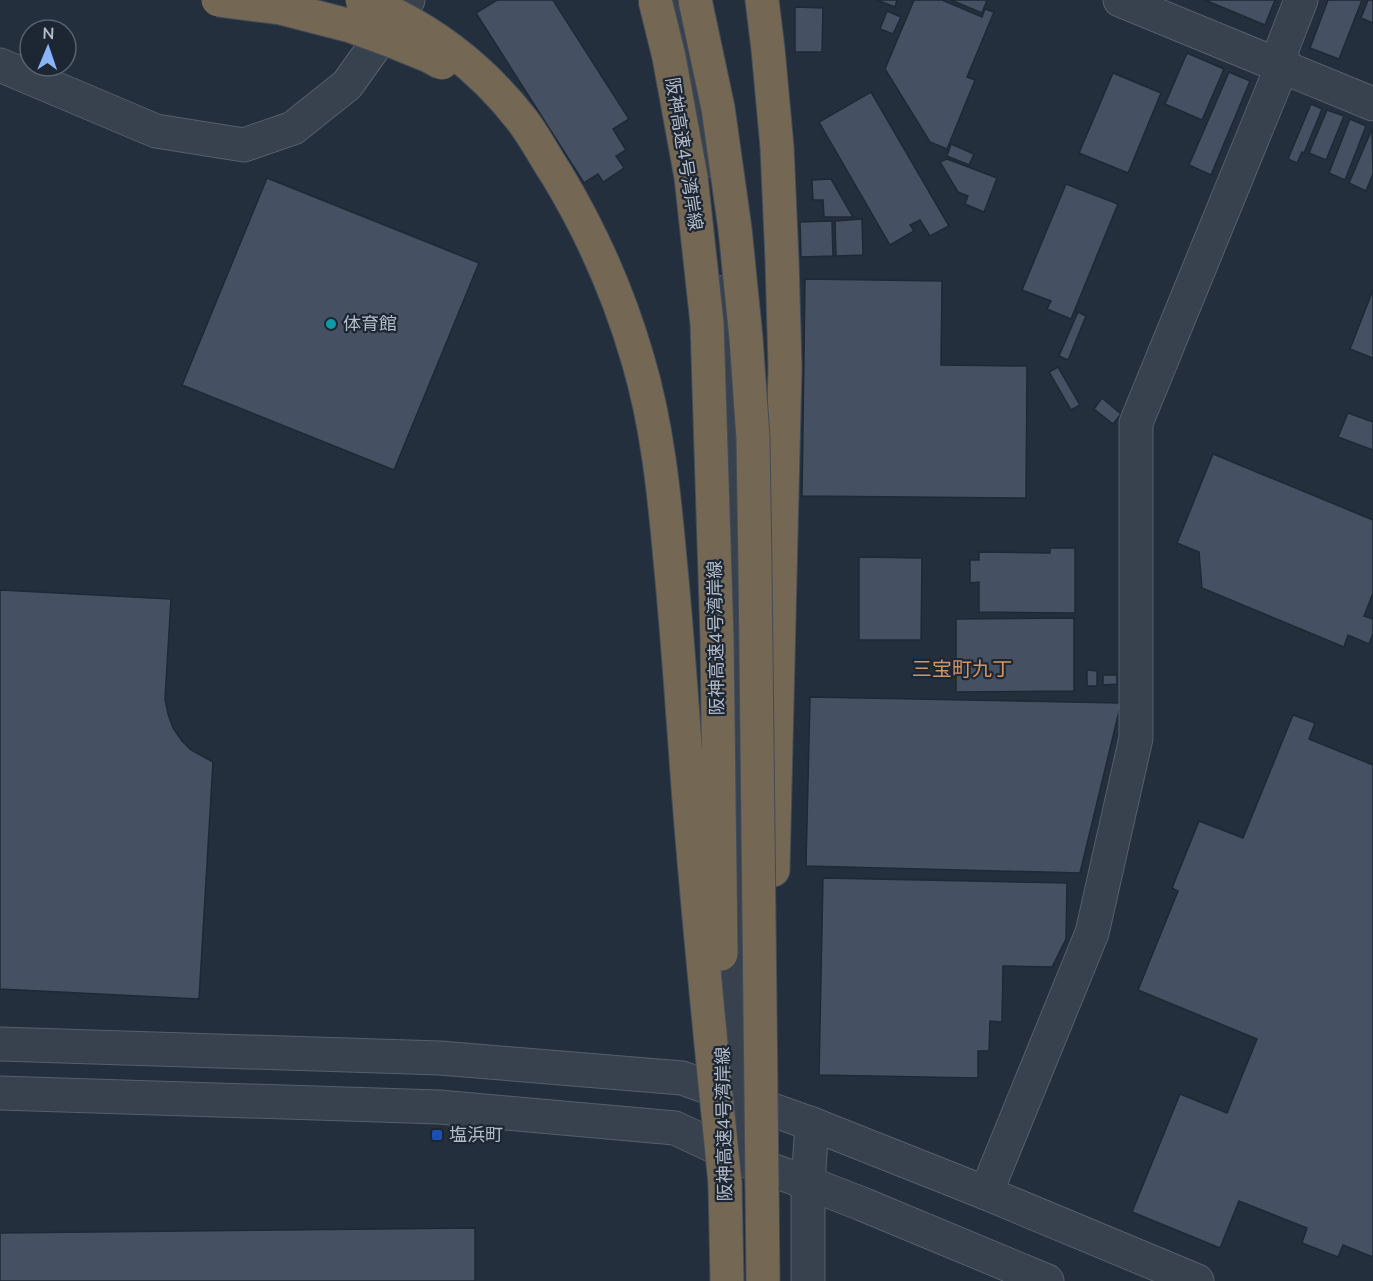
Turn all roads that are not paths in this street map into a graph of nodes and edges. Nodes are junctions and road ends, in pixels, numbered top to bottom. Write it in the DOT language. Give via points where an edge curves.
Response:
graph roads {
  1 [pos="218,0"];
  2 [pos="362,0"];
  3 [pos="408,0"];
  4 [pos="655,0"];
  5 [pos="678,0"];
  6 [pos="695,0"];
  7 [pos="762,0"];
  8 [pos="1120,0"];
  9 [pos="1301,0"];
  10 [pos="0,65"];
  11 [pos="1282,66"];
  12 [pos="1373,104"];
  13 [pos="548,161"];
  14 [pos="0,1044"];
  15 [pos="751,1086"];
  16 [pos="0,1093"];
  17 [pos="812,1124"];
  18 [pos="733,1171"];
  19 [pos="808,1183"];
  20 [pos="986,1192"];
  21 [pos="727,1281"];
  22 [pos="763,1281"];
  23 [pos="808,1281"];
  24 [pos="1047,1281"];
  25 [pos="1197,1281"];
  1 -- 13 [label="highway, bridge" via="281,8 351,26 429,56 492,98"];
  2 -- 13 [label="highway, bridge" via="407,21 470,65 523,121"];
  3 -- 10 [label="street" via="347,85 293,128 244,145 156,131"];
  4 -- 18 [label="highway, 阪神高速4号湾岸線, bridge" via="691,177 706,323"];
  5 -- 15 [label="street" via="715,176 729,333"];
  6 -- 15 [label="highway, 阪神高速4号湾岸線, bridge" via="718,108 735,229 753,438"];
  7 -- 15 [label="highway, bridge" via="777,147 785,367 773,891"];
  8 -- 11 [label="street"];
  9 -- 11 [label="street" via="1282,48"];
  11 -- 12 [label="street"];
  11 -- 20 [label="street" via="1136,423 1136,738 1092,933"];
  13 -- 18 [label="highway, bridge" via="578,210 621,305 654,430 672,580 696,896"];
  14 -- 15 [label="street" via="440,1058"];
  15 -- 17 [label="street"];
  15 -- 18 [label="street"];
  15 -- 22 [label="highway, 阪神高速4号湾岸線, bridge"];
  16 -- 18 [label="street" via="450,1108 675,1128"];
  17 -- 19 [label="street"];
  17 -- 20 [label="street"];
  18 -- 19 [label="street"];
  18 -- 21 [label="highway, 阪神高速4号湾岸線"];
  19 -- 23 [label="street"];
  19 -- 24 [label="street"];
  20 -- 25 [label="street"];
}
